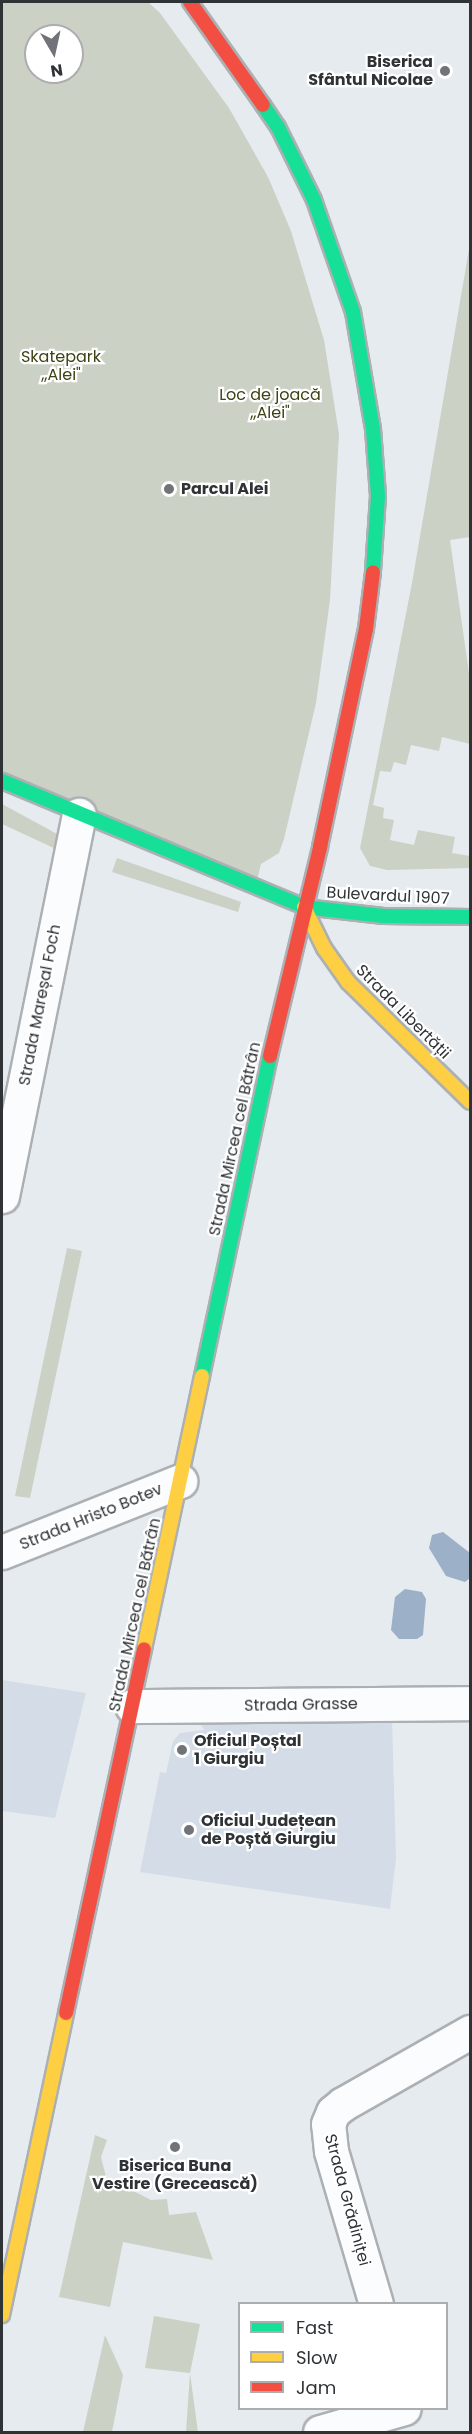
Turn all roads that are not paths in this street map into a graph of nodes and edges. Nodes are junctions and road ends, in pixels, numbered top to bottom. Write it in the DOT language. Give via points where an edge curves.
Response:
graph roads {
  1 [pos="190,2"];
  2 [pos="2,781"];
  3 [pos="79,815"];
  4 [pos="304,907"];
  5 [pos="471,917"];
  6 [pos="471,1102"];
  7 [pos="2,1196"];
  8 [pos="180,1481"];
  9 [pos="2,1552"];
  10 [pos="471,1703"];
  11 [pos="132,1706"];
  12 [pos="471,2032"];
  13 [pos="375,2302"];
  14 [pos="2,2315"];
  15 [pos="401,2410"];
  16 [pos="405,2410"];
  17 [pos="320,2433"];
  18 [pos="414,2433"];
  1 -- 4 [label="main road, Strada Mircea cel Bătrân" via="267,109 314,200 353,312 373,429 378,496 366,629"];
  2 -- 3 [label="main road, Bulevardul 1907"];
  3 -- 4 [label="main road, Bulevardul 1907"];
  3 -- 7 [label="street, Strada Mareșal Foch"];
  4 -- 5 [label="main road, Bulevardul 1907" via="383,916"];
  4 -- 6 [label="main road, Strada Libertății" via="320,942 348,982"];
  4 -- 8 [label="main road, Strada Mircea cel Bătrân"];
  8 -- 9 [label="street, Strada Hristo Botev"];
  8 -- 11 [label="main road, Strada Mircea cel Bătrân"];
  10 -- 11 [label="street, Strada Grasse"];
  11 -- 14 [label="main road, Strada Mircea cel Bătrân"];
  12 -- 13 [label="street, Strada Grădiniței" via="344,2104 333,2112 328,2124 331,2151"];
  15 -- 17 [label="street"];
  16 -- 18 [label="street"];
}
